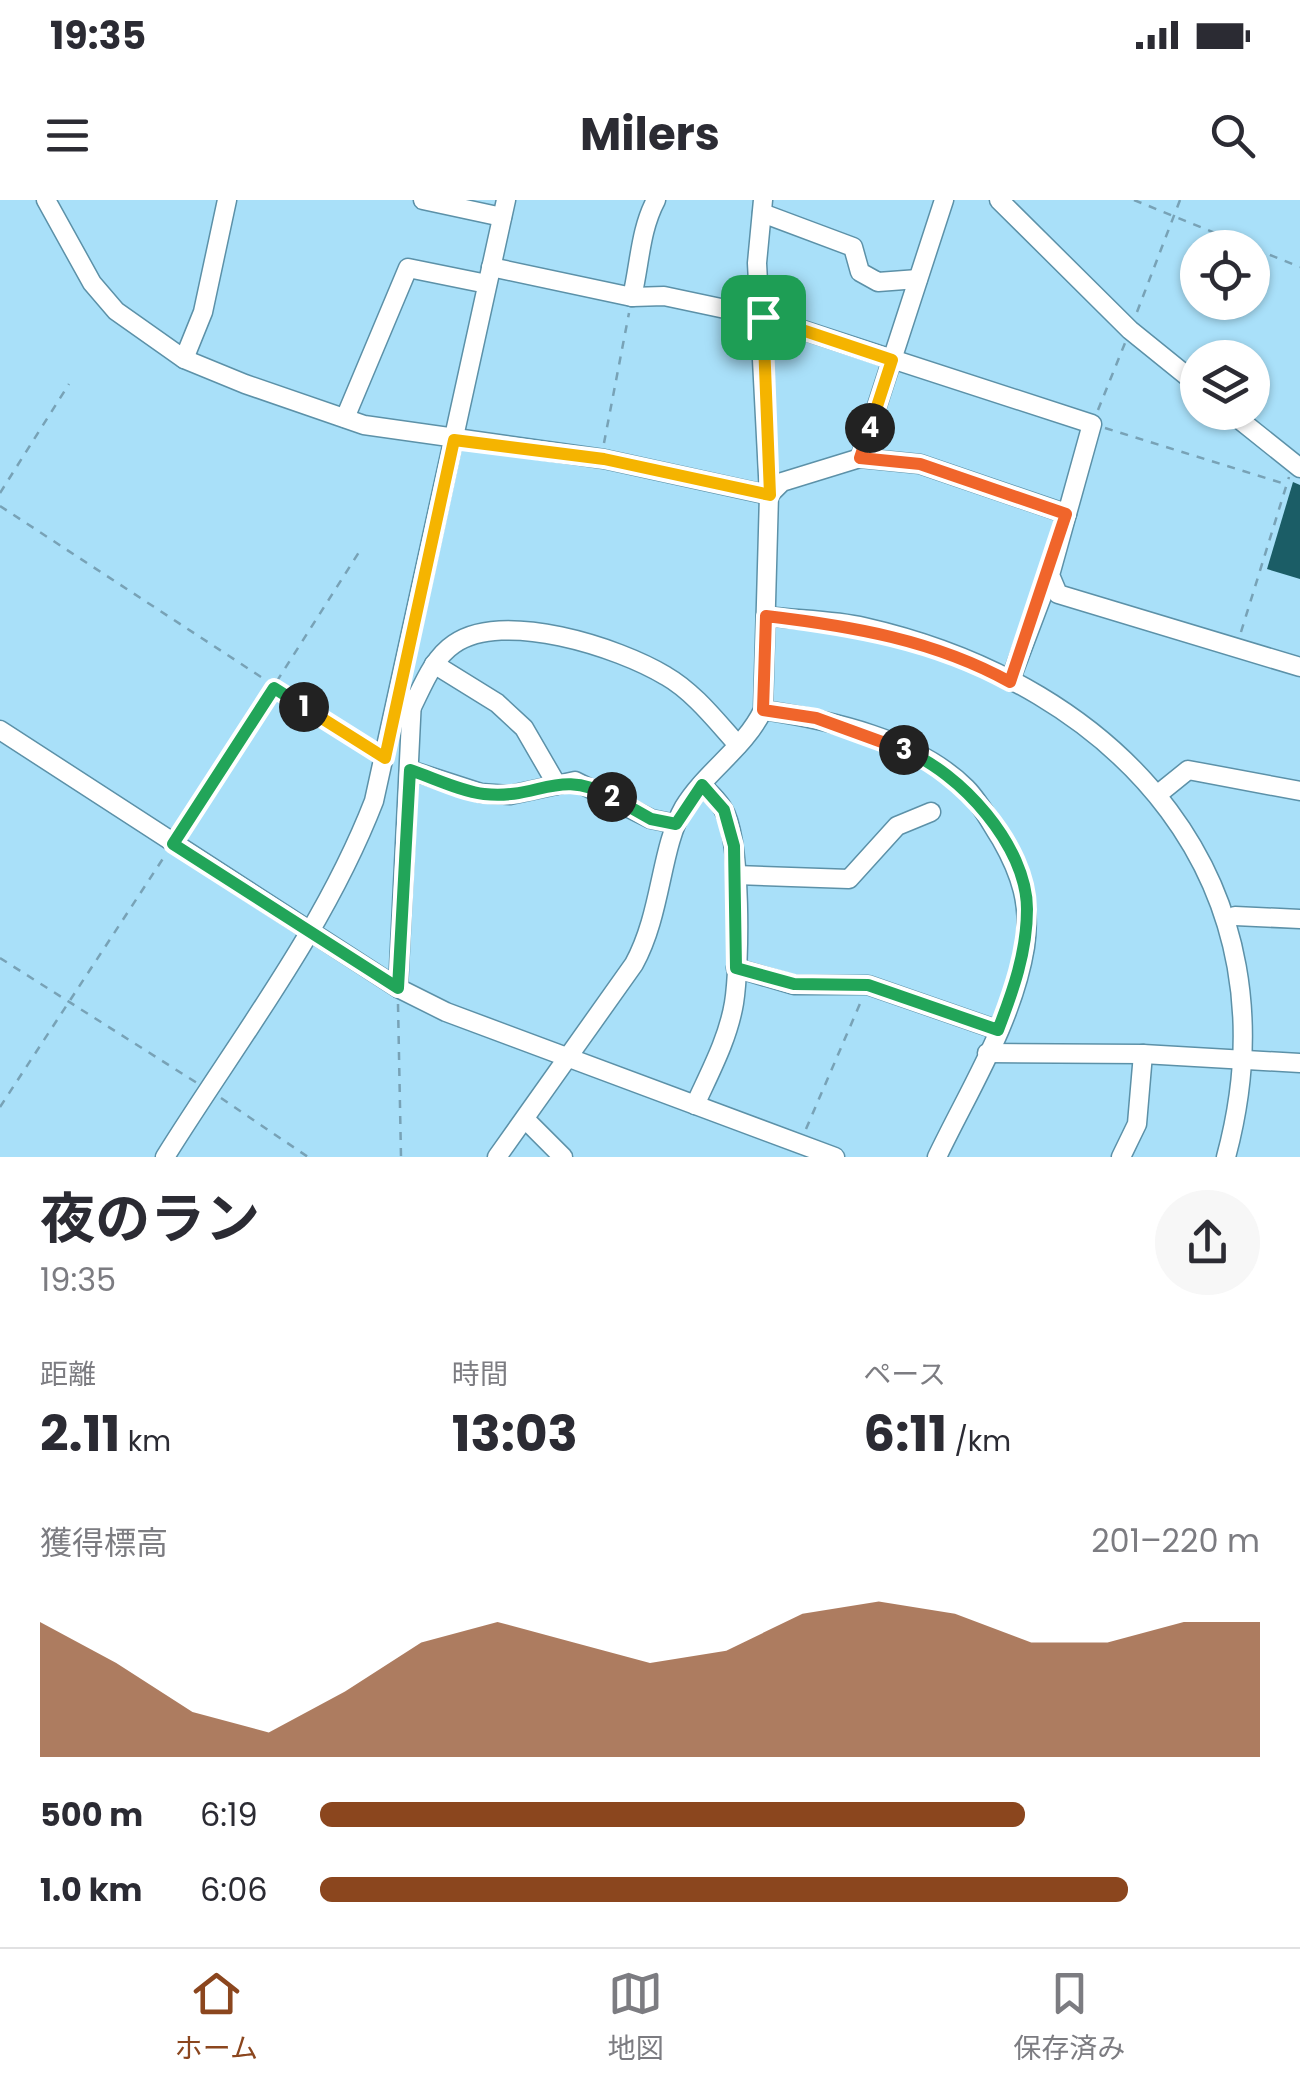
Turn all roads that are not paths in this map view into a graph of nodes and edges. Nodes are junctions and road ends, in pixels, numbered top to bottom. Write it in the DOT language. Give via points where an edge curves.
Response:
graph roads {
  1 [pos="46,200"];
  2 [pos="226,200"];
  3 [pos="423,200"];
  4 [pos="656,200"];
  5 [pos="944,200"];
  6 [pos="998,200"];
  7 [pos="458,204"];
  8 [pos="763,207"];
  9 [pos="504,209"];
  10 [pos="489,276"];
  11 [pos="918,279"];
  12 [pos="632,297"];
  13 [pos="763,317"];
  14 [pos="184,359"];
  15 [pos="892,360"];
  16 [pos="1180,371"];
  17 [pos="345,418"];
  18 [pos="1254,430"];
  19 [pos="454,440"];
  20 [pos="860,458"];
  21 [pos="1298,462"];
  22 [pos="770,495"];
  23 [pos="1066,514"];
  24 [pos="1050,575"];
  25 [pos="766,616"];
  26 [pos="408,655"];
  27 [pos="434,664"];
  28 [pos="1300,667"];
  29 [pos="1010,682"];
  30 [pos="412,707"];
  31 [pos="763,710"];
  32 [pos="0,730"];
  33 [pos="738,744"];
  34 [pos="410,770"];
  35 [pos="558,785"];
  36 [pos="702,785"];
  37 [pos="1162,791"];
  38 [pos="1300,791"];
  39 [pos="931,812"];
  40 [pos="676,824"];
  41 [pos="736,874"];
  42 [pos="1235,916"];
  43 [pos="1300,918"];
  44 [pos="311,934"];
  45 [pos="736,968"];
  46 [pos="398,988"];
  47 [pos="998,1030"];
  48 [pos="987,1053"];
  49 [pos="1143,1054"];
  50 [pos="566,1057"];
  51 [pos="1245,1060"];
  52 [pos="1300,1063"];
  53 [pos="695,1105"];
  54 [pos="525,1119"];
  55 [pos="165,1157"];
  56 [pos="497,1157"];
  57 [pos="563,1157"];
  58 [pos="835,1157"];
  59 [pos="937,1157"];
  60 [pos="1121,1157"];
  61 [pos="1226,1157"];
  1 -- 14 [label="street" via="92,284 116,311"];
  2 -- 14 [label="street" via="203,312"];
  3 -- 7 [label="street"];
  4 -- 12 [label="street" via="642,226"];
  5 -- 11 [label="street"];
  6 -- 16 [label="street"];
  7 -- 9 [label="street"];
  8 -- 11 [label="street" via="852,246 860,272 878,282"];
  8 -- 13 [label="street" via="757,263"];
  9 -- 10 [label="street"];
  10 -- 12 [label="street"];
  10 -- 17 [label="street" via="408,268"];
  10 -- 19 [label="street"];
  11 -- 15 [label="street"];
  12 -- 13 [label="street" via="664,296"];
  13 -- 15 [label="street"];
  13 -- 22 [label="street"];
  14 -- 17 [label="street"];
  15 -- 20 [label="street"];
  15 -- 23 [label="street" via="1092,424"];
  17 -- 19 [label="street"];
  18 -- 21 [label="street"];
  19 -- 22 [label="street" via="601,458"];
  19 -- 26 [label="street"];
  20 -- 22 [label="street" via="782,482"];
  20 -- 23 [label="street" via="920,464"];
  22 -- 25 [label="street"];
  23 -- 24 [label="street"];
  24 -- 28 [label="street" via="1058,594"];
  24 -- 29 [label="street"];
  25 -- 29 [label="street" via="863,627 978,664"];
  25 -- 31 [label="street"];
  26 -- 30 [label="street"];
  26 -- 44 [label="street" via="374,801"];
  27 -- 30 [label="street"];
  27 -- 33 [label="street" via="451,646 495,628 600,648 669,677"];
  27 -- 35 [label="street" via="524,728"];
  29 -- 37 [label="street" via="1072,715"];
  30 -- 34 [label="street"];
  31 -- 33 [label="street"];
  31 -- 47 [label="street" via="816,718 874,738 918,756 968,790 1016,864 1027,906 1025,946"];
  32 -- 44 [label="street"];
  33 -- 36 [label="street"];
  34 -- 35 [label="street" via="481,794"];
  34 -- 46 [label="street"];
  35 -- 40 [label="street" via="589,784 651,819"];
  36 -- 40 [label="street"];
  36 -- 41 [label="street" via="724,810"];
  37 -- 38 [label="street" via="1188,770"];
  37 -- 42 [label="street" via="1206,852"];
  39 -- 41 [label="street" via="897,826 849,879"];
  40 -- 50 [label="street" via="649,936"];
  41 -- 45 [label="street"];
  42 -- 43 [label="street"];
  42 -- 51 [label="street" via="1248,1000"];
  44 -- 46 [label="street"];
  44 -- 55 [label="street"];
  45 -- 47 [label="street" via="794,984 868,985"];
  45 -- 53 [label="street" via="722,1044"];
  46 -- 50 [label="street"];
  47 -- 48 [label="street"];
  48 -- 49 [label="street"];
  48 -- 59 [label="street"];
  49 -- 51 [label="street"];
  49 -- 60 [label="street" via="1137,1124"];
  50 -- 53 [label="street"];
  50 -- 54 [label="street"];
  51 -- 52 [label="street"];
  51 -- 61 [label="street" via="1240,1114"];
  53 -- 58 [label="street"];
  54 -- 56 [label="street"];
  54 -- 57 [label="street"];
}
